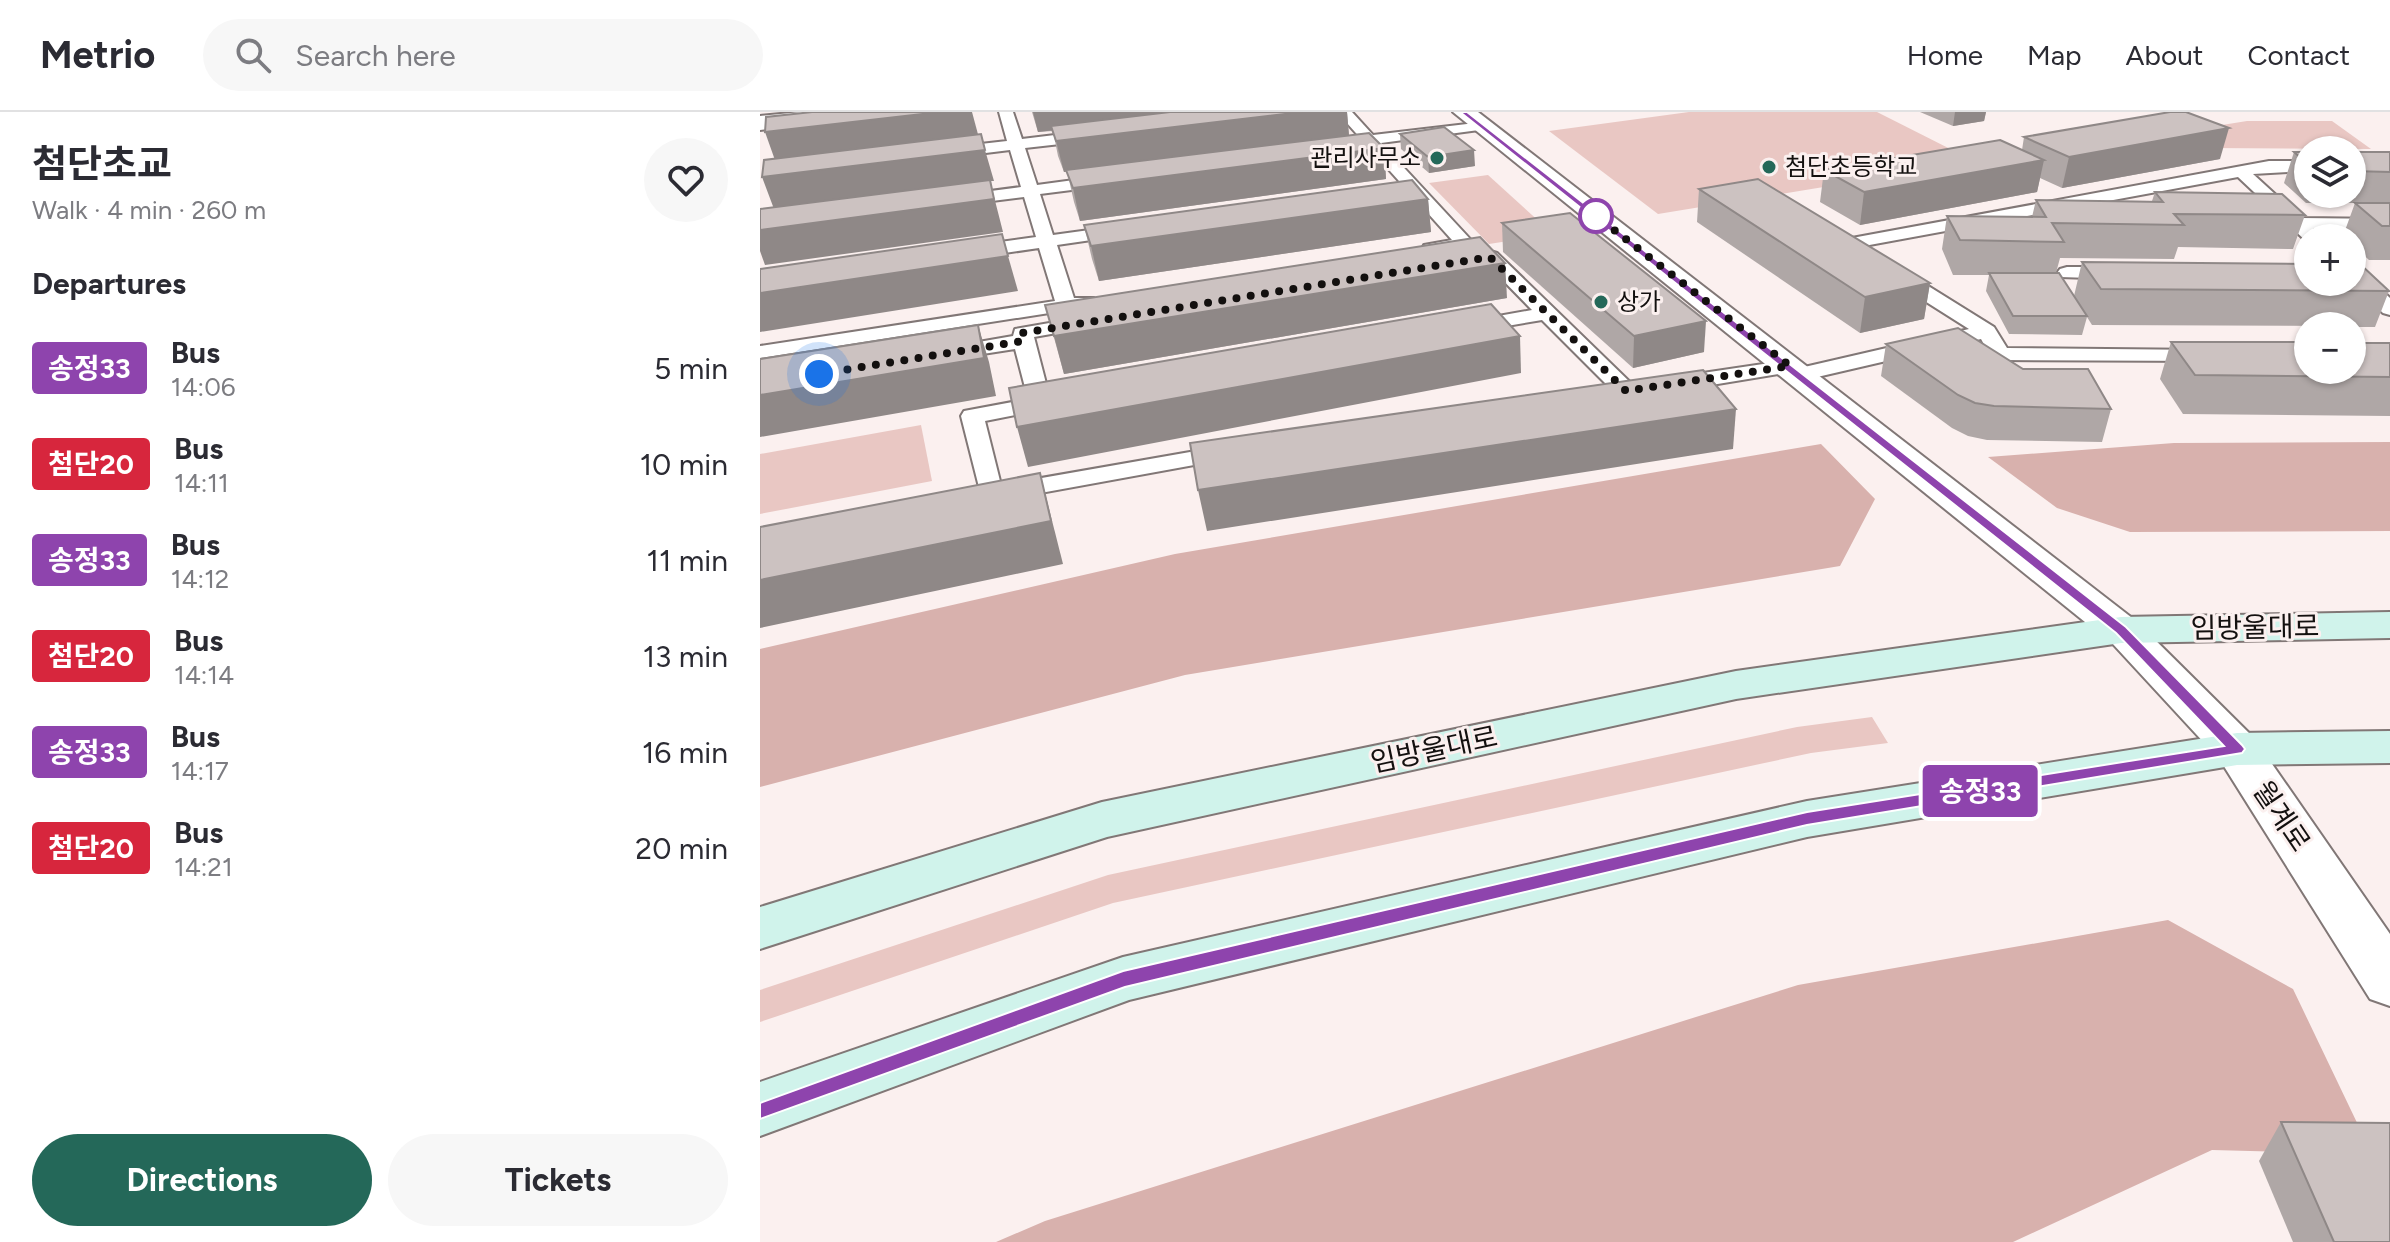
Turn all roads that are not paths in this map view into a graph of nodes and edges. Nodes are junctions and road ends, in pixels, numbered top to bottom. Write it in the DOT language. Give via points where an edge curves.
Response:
graph roads {
  1 [pos="862,112"];
  2 [pos="1006,112"];
  3 [pos="1344,112"];
  4 [pos="1472,119"];
  5 [pos="760,123"];
  6 [pos="1107,134"];
  7 [pos="1016,145"];
  8 [pos="1369,145"];
  9 [pos="925,155"];
  10 [pos="2294,166"];
  11 [pos="2241,171"];
  12 [pos="1124,178"];
  13 [pos="1416,190"];
  14 [pos="1030,191"];
  15 [pos="1385,194"];
  16 [pos="940,202"];
  17 [pos="2297,223"];
  18 [pos="2390,224"];
  19 [pos="1138,229"];
  20 [pos="1046,242"];
  21 [pos="940,256"];
  22 [pos="2067,273"];
  23 [pos="2143,273"];
  24 [pos="2366,280"];
  25 [pos="2366,286"];
  26 [pos="2390,287"];
  27 [pos="1112,298"];
  28 [pos="1066,305"];
  29 [pos="2390,309"];
  30 [pos="1547,313"];
  31 [pos="1100,320"];
  32 [pos="1987,331"];
  33 [pos="1439,332"];
  34 [pos="1023,341"];
  35 [pos="760,352"];
  36 [pos="2231,356"];
  37 [pos="915,359"];
  38 [pos="1795,370"];
  39 [pos="1626,391"];
  40 [pos="1595,396"];
  41 [pos="1071,398"];
  42 [pos="1040,403"];
  43 [pos="1253,449"];
  44 [pos="2390,625"];
  45 [pos="2121,630"];
  46 [pos="2390,747"];
  47 [pos="2237,749"];
  48 [pos="760,928"];
  49 [pos="2390,983"];
  50 [pos="760,1109"];
  1 -- 5 [label="street"];
  2 -- 7 [label="lane"];
  3 -- 8 [label="lane"];
  4 -- 8 [label="lane"];
  4 -- 38 [label="street"];
  6 -- 7 [label="lane"];
  7 -- 9 [label="lane"];
  7 -- 14 [label="lane"];
  8 -- 13 [label="lane"];
  10 -- 11 [label="lane"];
  11 -- 17 [label="lane"];
  11 -- 32 [label="lane" via="1847,244"];
  12 -- 14 [label="lane"];
  13 -- 15 [label="lane"];
  13 -- 30 [label="lane" via="1465,244 1423,259 1490,257"];
  14 -- 16 [label="lane"];
  14 -- 20 [label="lane"];
  17 -- 18 [label="lane"];
  19 -- 20 [label="lane"];
  20 -- 21 [label="lane"];
  20 -- 28 [label="lane"];
  22 -- 23 [label="lane"];
  24 -- 26 [label="lane"];
  25 -- 29 [label="lane"];
  27 -- 28 [label="lane"];
  28 -- 35 [label="lane"];
  30 -- 33 [label="lane"];
  30 -- 39 [label="lane"];
  31 -- 34 [label="lane" via="1022,333"];
  32 -- 36 [label="lane" via="2000,354"];
  32 -- 38 [label="lane"];
  34 -- 37 [label="lane"];
  34 -- 42 [label="lane"];
  38 -- 39 [label="lane"];
  38 -- 45 [label="street"];
  39 -- 40 [label="lane"];
  41 -- 42 [label="lane"];
  42 -- 43 [label="lane" via="972,416 983,496"];
  44 -- 45 [label="main road, 임방울대로"];
  45 -- 47 [label="street, 월계로"];
  45 -- 48 [label="main road, 임방울대로" via="1736,685 1117,816"];
  46 -- 47 [label="main road"];
  47 -- 49 [label="street, 월계로"];
  47 -- 50 [label="main road" via="1807,819 1123,979"];
}
